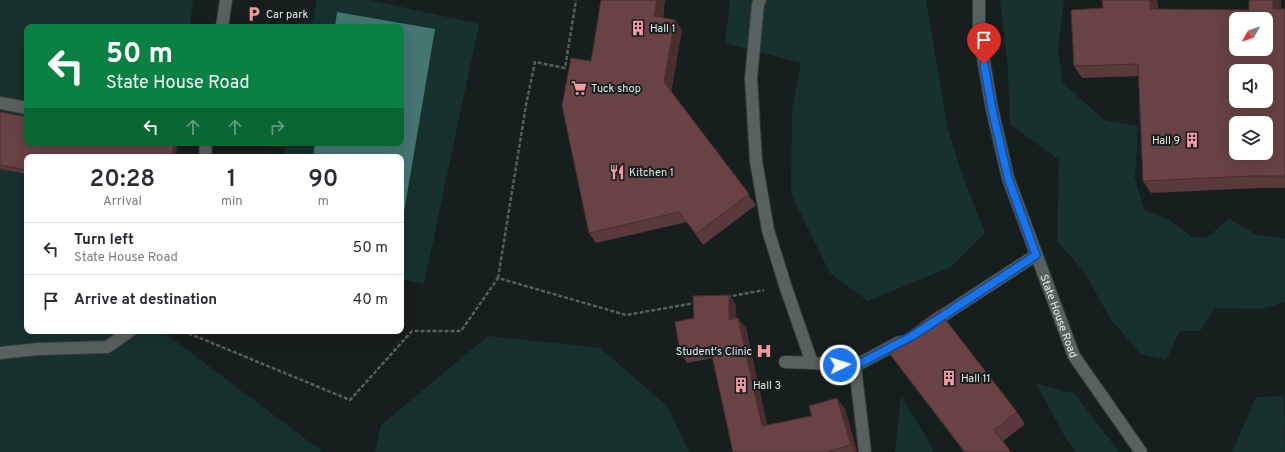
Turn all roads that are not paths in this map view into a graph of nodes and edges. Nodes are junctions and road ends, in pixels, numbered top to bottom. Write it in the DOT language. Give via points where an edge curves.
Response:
graph roads {
  1 [pos="226,0"];
  2 [pos="760,0"];
  3 [pos="979,0"];
  4 [pos="222,24"];
  5 [pos="0,103"];
  6 [pos="24,107"];
  7 [pos="1036,255"];
  8 [pos="126,334"];
  9 [pos="0,353"];
  10 [pos="785,362"];
  11 [pos="812,362"];
  12 [pos="855,366"];
  13 [pos="865,452"];
  14 [pos="1141,452"];
  1 -- 4 [label="street"];
  2 -- 11 [label="street" via="751,78 756,161 768,230"];
  3 -- 7 [label="street, State House Road" via="979,34 992,109 1008,178"];
  5 -- 6 [label="street"];
  7 -- 12 [label="street" via="916,334"];
  7 -- 14 [label="street, State House Road" via="1074,356"];
  8 -- 9 [label="street" via="107,347"];
  10 -- 11 [label="street"];
  11 -- 12 [label="street"];
  12 -- 13 [label="street"];
}
